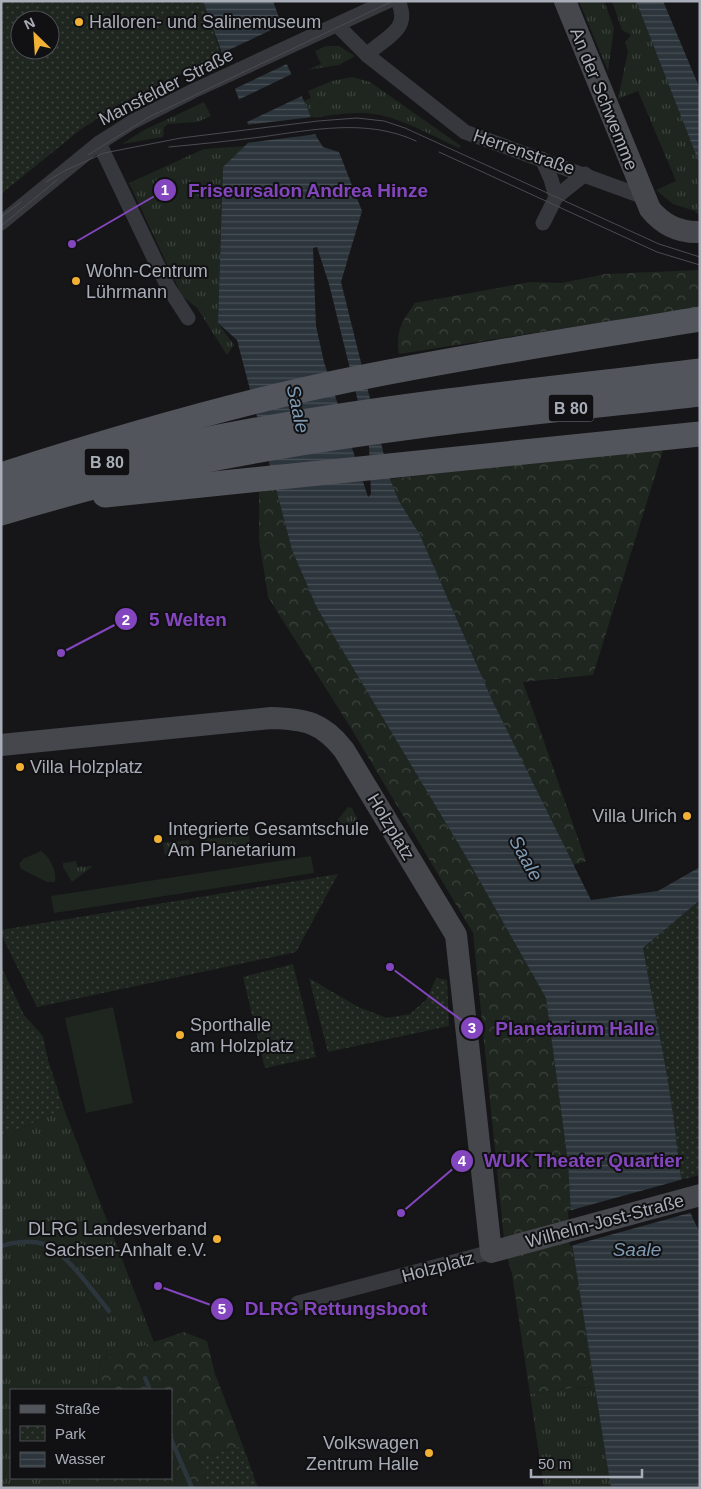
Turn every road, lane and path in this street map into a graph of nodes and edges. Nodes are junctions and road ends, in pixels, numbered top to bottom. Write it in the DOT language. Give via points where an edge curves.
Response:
graph roads {
  1 [pos="388,1"];
  2 [pos="398,1"];
  3 [pos="565,1"];
  4 [pos="337,25"];
  5 [pos="367,56"];
  6 [pos="99,143"];
  7 [pos="542,159"];
  8 [pos="585,174"];
  9 [pos="556,197"];
  10 [pos="644,197"];
  11 [pos="1,223"];
  12 [pos="543,223"];
  13 [pos="699,232"];
  14 [pos="188,318"];
  15 [pos="700,319"];
  16 [pos="700,371"];
  17 [pos="700,394"];
  18 [pos="442,414"];
  19 [pos="700,434"];
  20 [pos="215,448"];
  21 [pos="1,475"];
  22 [pos="1,492"];
  23 [pos="47,499"];
  24 [pos="1,513"];
  25 [pos="1,745"];
  26 [pos="700,1195"];
  27 [pos="501,1250"];
  28 [pos="298,1303"];
  1 -- 4 [label="street, Mansfelder Straße"];
  2 -- 5 [label="street" via="403,17 400,27"];
  3 -- 10 [label="street, An der Schwemme"];
  4 -- 5 [label="street, Herrenstraße"];
  4 -- 6 [label="street, Mansfelder Straße" via="147,114"];
  5 -- 7 [label="street, Herrenstraße" via="466,132"];
  6 -- 11 [label="street, Mansfelder Straße"];
  6 -- 14 [label="street, Mansfelder Straße" via="168,287"];
  7 -- 8 [label="street, Herrenstraße"];
  7 -- 9 [label="street"];
  8 -- 9 [label="street"];
  8 -- 10 [label="street, Herrenstraße"];
  9 -- 12 [label="street"];
  10 -- 13 [label="street" via="655,215 668,226"];
  15 -- 21 [label="main road" via="340,382 208,413 99,443"];
  16 -- 18 [label="main road, B 80"];
  17 -- 18 [label="main road, B 80"];
  18 -- 20 [label="main road, B 80" via="312,441"];
  19 -- 23 [label="main road" via="157,492"];
  20 -- 22 [label="main road, B 80" via="120,459"];
  20 -- 23 [label="main road, B 80" via="146,473"];
  23 -- 24 [label="main road, B 80"];
  25 -- 27 [label="street, Holzplatz" via="272,718 313,723 335,738 456,935"];
  26 -- 27 [label="street, Wilhelm-Jost-Straße"];
  27 -- 28 [label="street, Holzplatz"];
}
